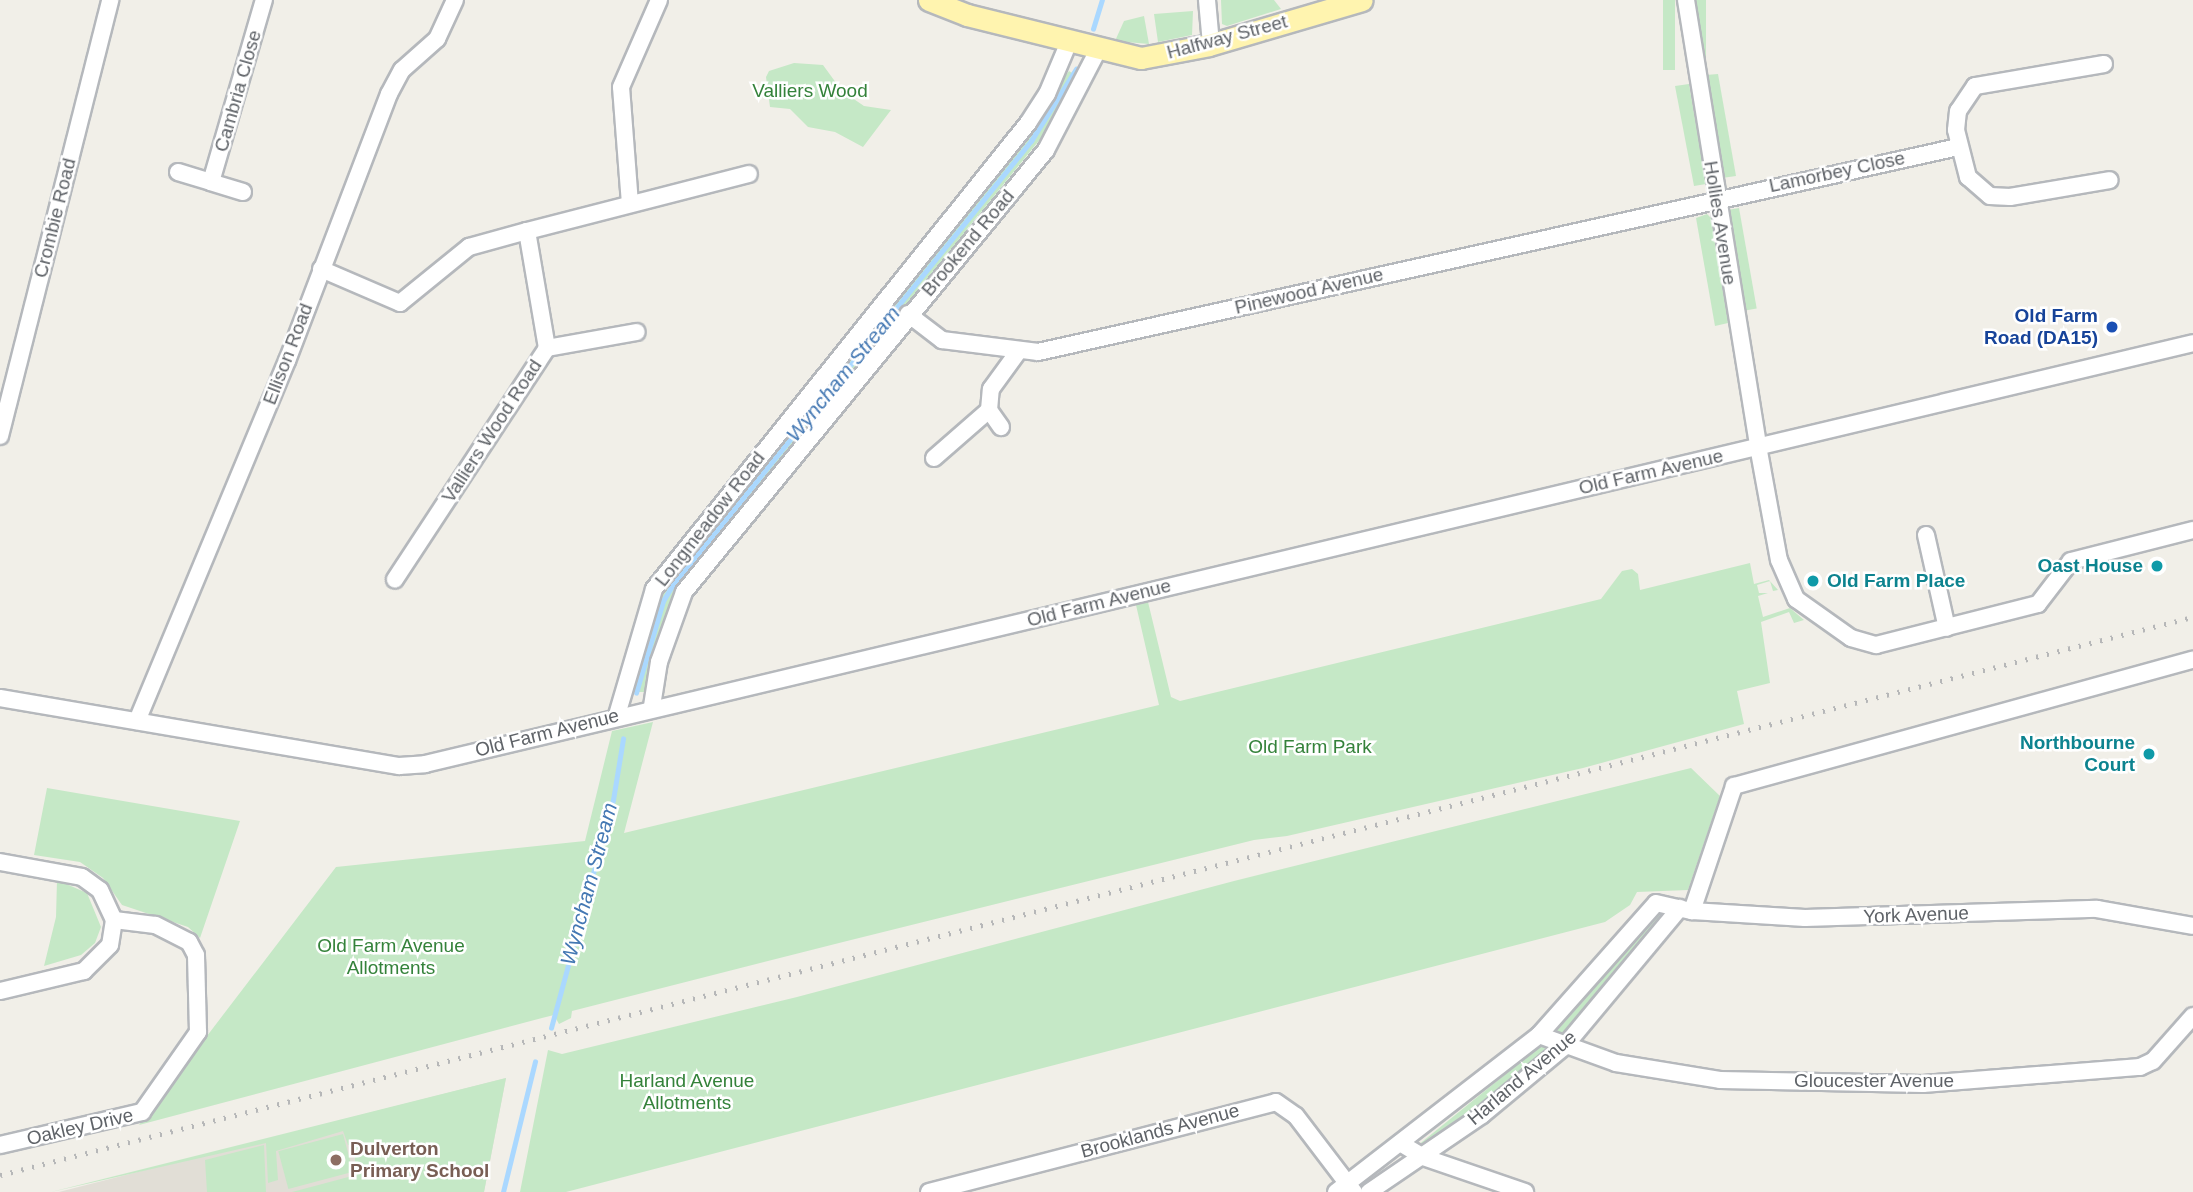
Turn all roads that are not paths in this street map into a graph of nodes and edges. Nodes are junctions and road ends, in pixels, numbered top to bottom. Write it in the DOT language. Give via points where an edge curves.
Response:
graph roads {
  1 [pos="110,0"];
  2 [pos="264,0"];
  3 [pos="455,0"];
  4 [pos="659,0"];
  5 [pos="929,0"];
  6 [pos="1207,0"];
  7 [pos="1362,0"];
  8 [pos="1686,0"];
  9 [pos="959,6"];
  10 [pos="1069,42"];
  11 [pos="1211,44"];
  12 [pos="1098,50"];
  13 [pos="2104,64"];
  14 [pos="1958,147"];
  15 [pos="178,172"];
  16 [pos="750,174"];
  17 [pos="2110,180"];
  18 [pos="211,182"];
  19 [pos="243,192"];
  20 [pos="1716,198"];
  21 [pos="630,204"];
  22 [pos="527,231"];
  23 [pos="321,269"];
  24 [pos="908,314"];
  25 [pos="637,331"];
  26 [pos="2193,343"];
  27 [pos="547,348"];
  28 [pos="1018,352"];
  29 [pos="989,410"];
  30 [pos="1001,427"];
  31 [pos="0,436"];
  32 [pos="1758,446"];
  33 [pos="934,458"];
  34 [pos="2193,530"];
  35 [pos="1926,535"];
  36 [pos="395,579"];
  37 [pos="1947,628"];
  38 [pos="2193,660"];
  39 [pos="0,698"];
  40 [pos="652,706"];
  41 [pos="617,715"];
  42 [pos="136,720"];
  43 [pos="0,862"];
  44 [pos="1686,910"];
  45 [pos="1643,914"];
  46 [pos="114,920"];
  47 [pos="2193,926"];
  48 [pos="0,992"];
  49 [pos="2193,1016"];
  50 [pos="1539,1035"];
  51 [pos="1564,1046"];
  52 [pos="1401,1143"];
  53 [pos="0,1145"];
  54 [pos="1423,1157"];
  55 [pos="1345,1189"];
  56 [pos="934,1191"];
  57 [pos="1369,1192"];
  58 [pos="1525,1192"];
  1 -- 31 [label="street, Crombie Road"];
  2 -- 18 [label="street, Cambria Close"];
  3 -- 23 [label="street, Ellison Road" via="437,39 402,70 389,94"];
  4 -- 21 [label="street" via="621,87"];
  5 -- 9 [label="main road, Halfway Street"];
  6 -- 11 [label="street"];
  7 -- 11 [label="main road, Halfway Street"];
  8 -- 20 [label="street, Hollies Avenue"];
  9 -- 10 [label="main road, Halfway Street"];
  10 -- 12 [label="main road, Halfway Street"];
  10 -- 41 [label="street, Longmeadow Road" via="1047,94 1028,123 654,589"];
  11 -- 12 [label="main road, Halfway Street" via="1141,58"];
  12 -- 24 [label="street, Brookend Road" via="1046,150"];
  13 -- 14 [label="street" via="1975,86 1958,111"];
  14 -- 17 [label="street" via="1968,177 1990,196 2010,197"];
  14 -- 20 [label="street, Lamorbey Close"];
  15 -- 18 [label="street"];
  16 -- 21 [label="street"];
  18 -- 19 [label="street"];
  20 -- 28 [label="street, Pinewood Avenue" via="1052,349"];
  20 -- 32 [label="street, Hollies Avenue"];
  21 -- 22 [label="street"];
  22 -- 23 [label="street" via="469,247 400,303"];
  22 -- 27 [label="street, Valliers Wood Road"];
  23 -- 42 [label="street, Ellison Road"];
  24 -- 28 [label="street, Pinewood Avenue" via="942,340"];
  24 -- 40 [label="street, Brookend Road" via="684,593 659,662"];
  25 -- 27 [label="street"];
  26 -- 32 [label="street, Old Farm Avenue"];
  27 -- 36 [label="street, Valliers Wood Road"];
  28 -- 29 [label="street" via="991,389"];
  29 -- 30 [label="street"];
  29 -- 33 [label="street"];
  32 -- 37 [label="street" via="1779,560 1796,599 1844,633 1870,645"];
  32 -- 40 [label="street, Old Farm Avenue"];
  34 -- 37 [label="street" via="2080,558 2055,577 2038,604"];
  35 -- 37 [label="street"];
  38 -- 44 [label="street" via="1734,786"];
  39 -- 42 [label="street, Old Farm Avenue"];
  40 -- 41 [label="street, Old Farm Avenue"];
  41 -- 42 [label="street, Old Farm Avenue" via="425,764 399,766"];
  43 -- 46 [label="street" via="82,877 100,890"];
  44 -- 45 [label="street, York Avenue" via="1656,902"];
  44 -- 47 [label="street, York Avenue" via="1805,918 2097,909"];
  44 -- 51 [label="street, Harland Avenue"];
  45 -- 50 [label="street, Harland Avenue"];
  46 -- 48 [label="street" via="110,945 84,971"];
  46 -- 53 [label="street, Oakley Drive" via="155,925 189,942 195,956 198,1032 142,1112"];
  49 -- 51 [label="street, Gloucester Avenue" via="2153,1061 2140,1067 1923,1084 1720,1080 1616,1063"];
  50 -- 51 [label="street, Gloucester Avenue"];
  50 -- 52 [label="street, Harland Avenue"];
  51 -- 54 [label="street, Harland Avenue"];
  52 -- 54 [label="street"];
  52 -- 55 [label="street, Harland Avenue"];
  54 -- 57 [label="street, Harland Avenue"];
  54 -- 58 [label="street"];
  55 -- 56 [label="street, Brooklands Avenue" via="1296,1116 1276,1102"];
}
